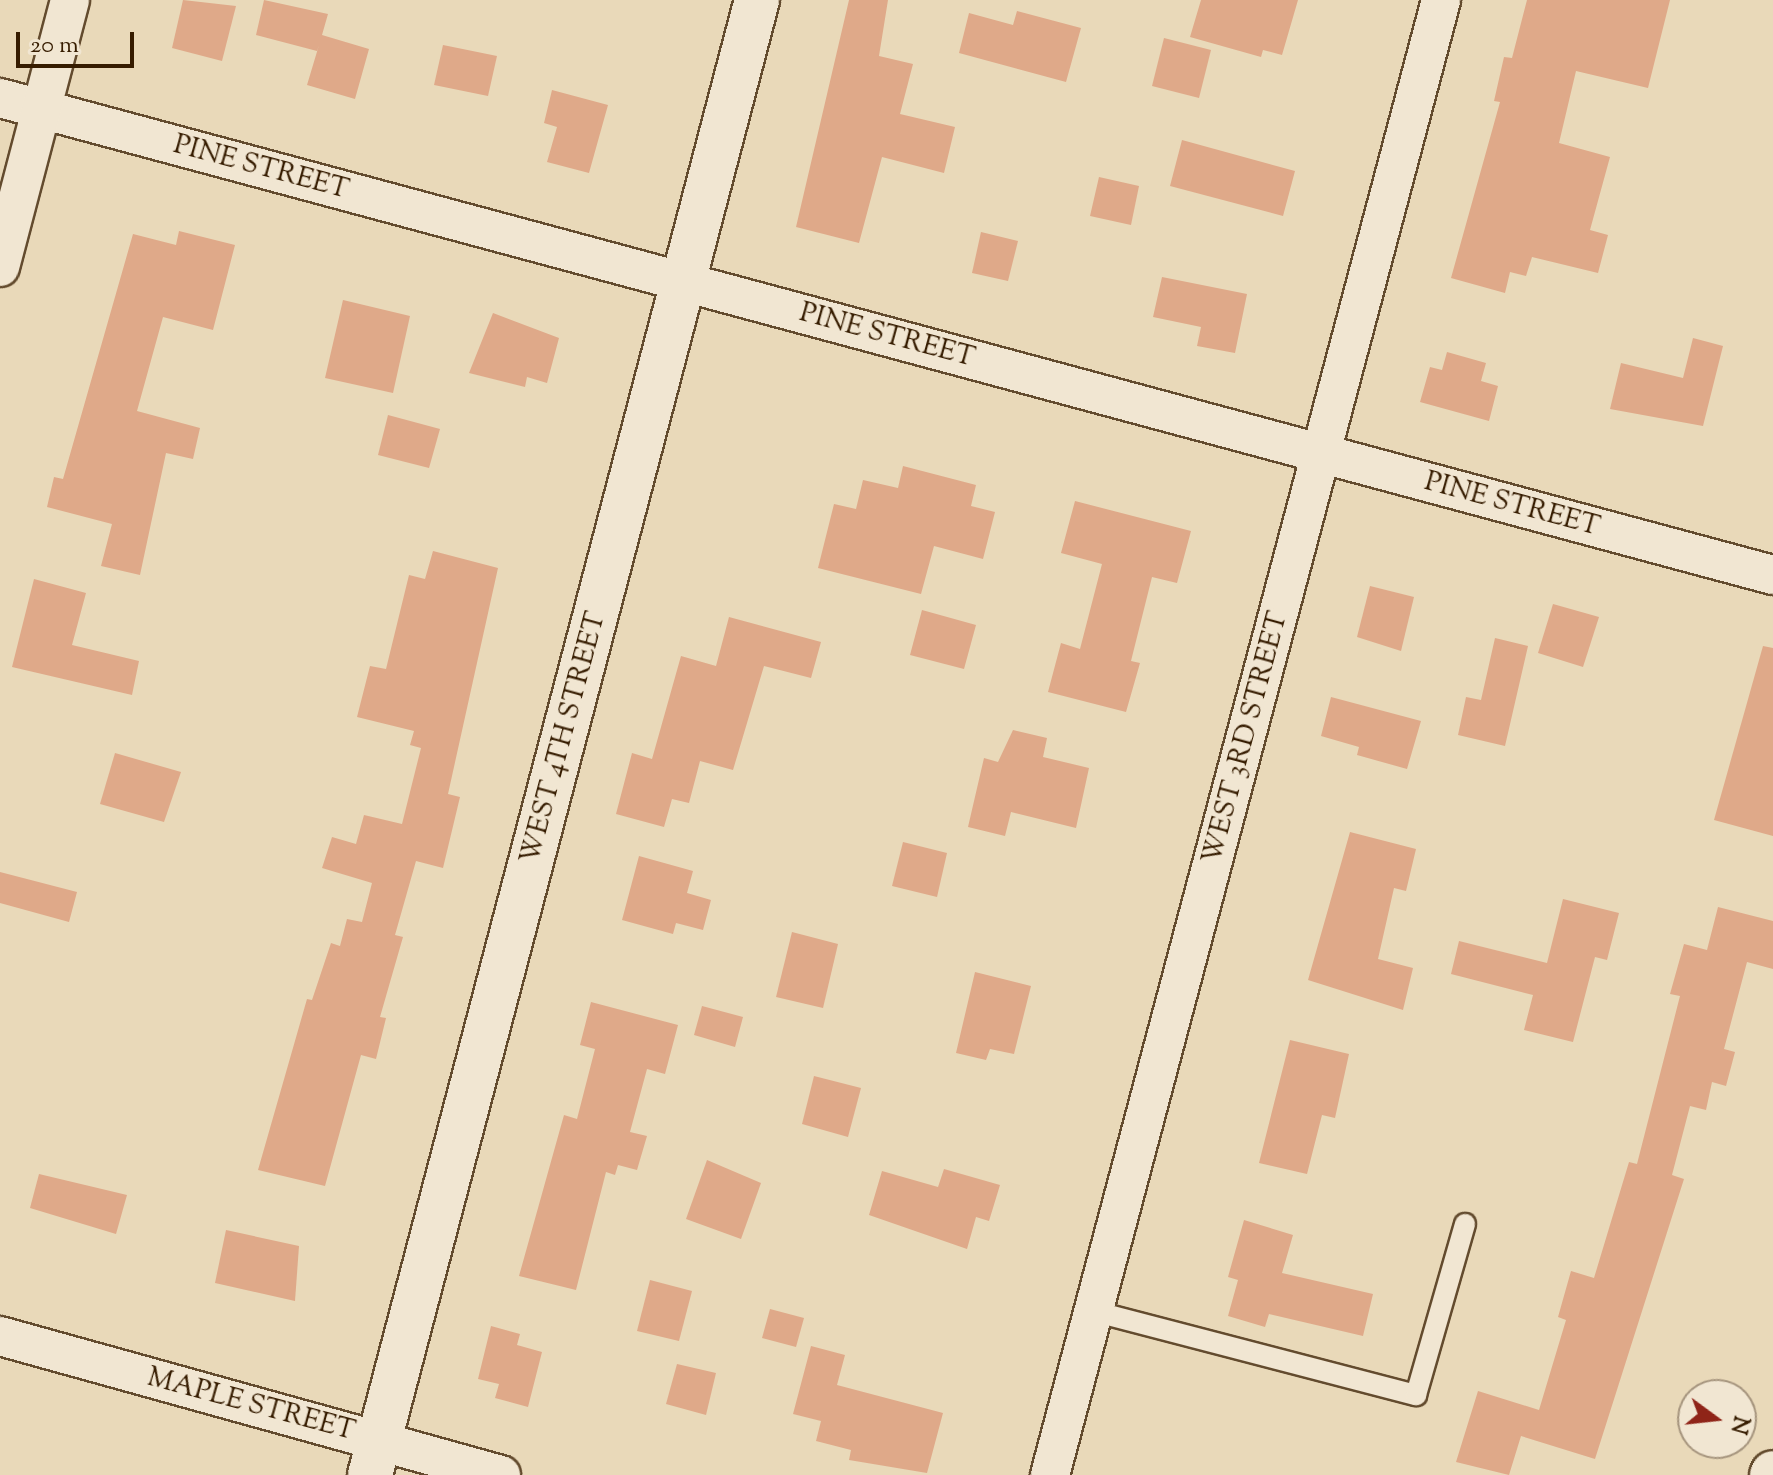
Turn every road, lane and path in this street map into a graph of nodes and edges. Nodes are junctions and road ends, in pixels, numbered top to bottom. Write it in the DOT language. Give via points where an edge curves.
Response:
graph roads {
  1 [pos="70,0"];
  2 [pos="757,0"];
  3 [pos="1441,0"];
  4 [pos="0,98"];
  5 [pos="41,110"];
  6 [pos="0,267"];
  7 [pos="683,282"];
  8 [pos="1322,453"];
  9 [pos="1773,575"];
  10 [pos="1465,1224"];
  11 [pos="1093,1311"];
  12 [pos="0,1336"];
  13 [pos="375,1458"];
  14 [pos="501,1475"];
  15 [pos="1050,1475"];
  1 -- 5 [label="street"];
  2 -- 7 [label="street, WEST 4TH STREET"];
  3 -- 8 [label="street, WEST 3RD STREET"];
  4 -- 5 [label="street, PINE STREET"];
  5 -- 6 [label="street"];
  5 -- 7 [label="street, PINE STREET"];
  7 -- 8 [label="street, PINE STREET"];
  7 -- 13 [label="street, WEST 4TH STREET"];
  8 -- 9 [label="street, PINE STREET"];
  8 -- 11 [label="street, WEST 3RD STREET"];
  10 -- 11 [label="lane" via="1416,1395"];
  11 -- 15 [label="street, WEST 3RD STREET"];
  12 -- 13 [label="street, MAPLE STREET"];
  13 -- 14 [label="street, MAPLE STREET"];
}
